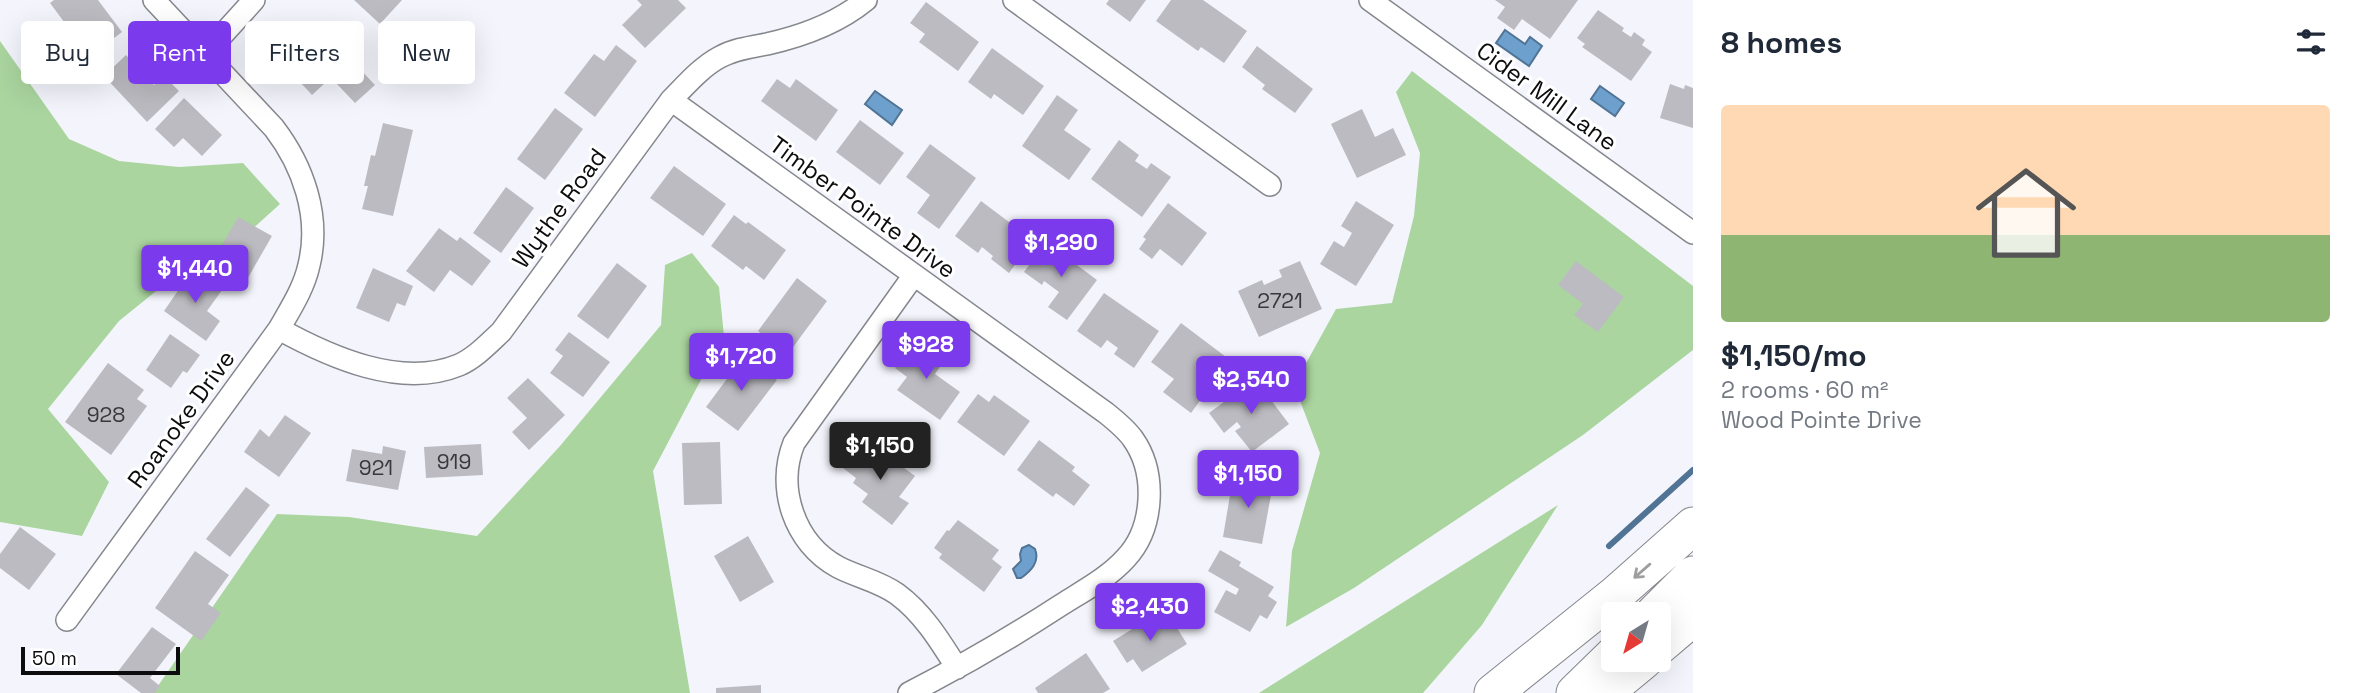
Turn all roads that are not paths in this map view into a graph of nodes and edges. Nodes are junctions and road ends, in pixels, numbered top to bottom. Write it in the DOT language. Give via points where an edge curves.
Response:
graph roads {
  1 [pos="154,0"];
  2 [pos="254,0"];
  3 [pos="866,0"];
  4 [pos="1014,0"];
  5 [pos="1370,0"];
  6 [pos="174,21"];
  7 [pos="231,25"];
  8 [pos="231,82"];
  9 [pos="671,100"];
  10 [pos="1270,185"];
  11 [pos="1693,233"];
  12 [pos="914,275"];
  13 [pos="279,328"];
  14 [pos="1693,526"];
  15 [pos="1693,575"];
  16 [pos="1666,602"];
  17 [pos="1693,617"];
  18 [pos="66,620"];
  19 [pos="1671,636"];
  20 [pos="957,668"];
  21 [pos="1601,668"];
  22 [pos="1629,672"];
  23 [pos="909,693"];
  24 [pos="1493,693"];
  25 [pos="1576,693"];
  26 [pos="1604,693"];
  1 -- 6 [label="street, Roanoke Drive"];
  2 -- 7 [label="street"];
  3 -- 9 [label="street, Wythe Road" via="831,23 719,57"];
  4 -- 10 [label="street"];
  5 -- 11 [label="street, Cider Mill Lane"];
  8 -- 13 [label="street, Roanoke Drive" via="291,151 309,196 313,239 309,266"];
  9 -- 12 [label="street, Timber Pointe Drive"];
  9 -- 13 [label="street, Wythe Road" via="501,332 448,379 354,362"];
  12 -- 20 [label="street" via="794,443 786,473 788,495 802,534 819,555 911,605"];
  12 -- 20 [label="street, Timber Pointe Drive" via="1121,426 1144,461 1149,484 1144,528 1125,559 1100,580"];
  13 -- 18 [label="street, Roanoke Drive"];
  14 -- 24 [label="highway, one-way"];
  15 -- 16 [label="highway"];
  17 -- 19 [label="highway"];
  20 -- 23 [label="street, Timber Pointe Drive"];
  21 -- 25 [label="highway"];
  22 -- 26 [label="highway"];
}
